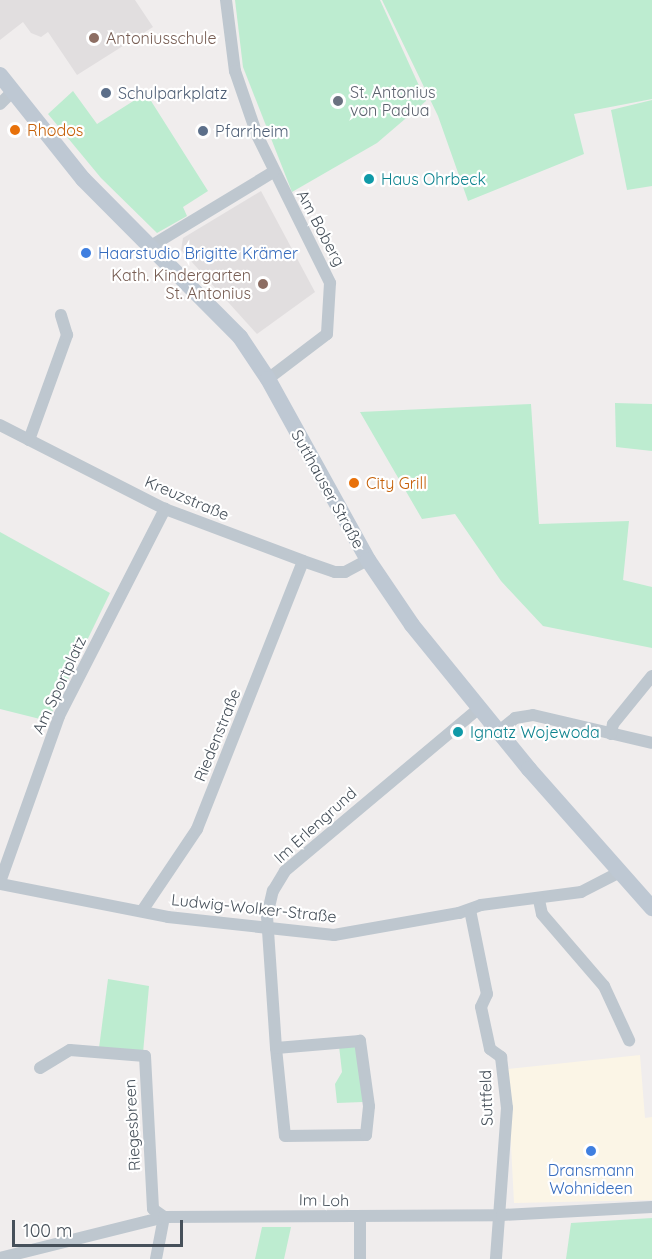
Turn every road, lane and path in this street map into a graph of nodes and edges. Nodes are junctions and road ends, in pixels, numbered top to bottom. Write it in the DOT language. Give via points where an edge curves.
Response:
graph roads {
  1 [pos="225,0"];
  2 [pos="0,75"];
  3 [pos="12,92"];
  4 [pos="0,104"];
  5 [pos="273,172"];
  6 [pos="152,246"];
  7 [pos="61,315"];
  8 [pos="268,379"];
  9 [pos="0,425"];
  10 [pos="29,440"];
  11 [pos="165,509"];
  12 [pos="368,560"];
  13 [pos="303,561"];
  14 [pos="652,676"];
  15 [pos="478,709"];
  16 [pos="498,732"];
  17 [pos="611,734"];
  18 [pos="652,743"];
  19 [pos="620,872"];
  20 [pos="0,883"];
  21 [pos="539,900"];
  22 [pos="652,908"];
  23 [pos="470,910"];
  24 [pos="142,911"];
  25 [pos="266,925"];
  26 [pos="629,1040"];
  27 [pos="276,1048"];
  28 [pos="40,1068"];
  29 [pos="652,1206"];
  30 [pos="502,1215"];
  31 [pos="164,1217"];
  32 [pos="360,1217"];
  33 [pos="0,1258"];
  34 [pos="156,1259"];
  35 [pos="360,1259"];
  36 [pos="496,1259"];
  1 -- 5 [label="street, Am Boberg" via="235,71"];
  2 -- 3 [label="street, Sutthauser Straße"];
  3 -- 4 [label="street"];
  3 -- 6 [label="street, Sutthauser Straße" via="83,178"];
  5 -- 6 [label="street"];
  5 -- 8 [label="street, Am Boberg" via="329,278 329,315 323,340"];
  6 -- 8 [label="street, Sutthauser Straße" via="240,337"];
  7 -- 10 [label="street" via="67,334"];
  8 -- 12 [label="street, Sutthauser Straße"];
  9 -- 10 [label="street, Kreuzstraße"];
  10 -- 11 [label="street, Kreuzstraße"];
  11 -- 13 [label="street, Kreuzstraße"];
  11 -- 20 [label="street, Am Sportplatz" via="59,716"];
  12 -- 13 [label="street, Kreuzstraße" via="345,572"];
  12 -- 15 [label="street, Sutthauser Straße" via="408,620"];
  13 -- 24 [label="street, Riedenstraße" via="197,829"];
  14 -- 17 [label="street" via="613,724"];
  15 -- 16 [label="street, Sutthauser Straße"];
  15 -- 25 [label="street, Im Erlengrund" via="285,871 273,891"];
  16 -- 17 [label="street" via="515,718 534,714"];
  16 -- 19 [label="street, Sutthauser Straße"];
  17 -- 18 [label="street"];
  19 -- 21 [label="street, Ludwig-Wolker-Straße" via="601,885"];
  19 -- 22 [label="street, Sutthauser Straße"];
  20 -- 24 [label="street, Ludwig-Wolker-Straße"];
  21 -- 23 [label="street, Ludwig-Wolker-Straße" via="481,905"];
  21 -- 26 [label="street" via="542,914 604,986"];
  23 -- 25 [label="street, Ludwig-Wolker-Straße" via="334,934"];
  23 -- 30 [label="street, Suttfeld" via="487,994 481,1007 490,1049 501,1057 507,1108"];
  24 -- 25 [label="street, Ludwig-Wolker-Straße" via="168,918"];
  25 -- 27 [label="street, Im Erlengrund"];
  27 -- 27 [label="street, Im Erlengrund" via="360,1041 369,1106 366,1135 285,1136"];
  28 -- 31 [label="street, Riegesbreen" via="70,1050 145,1056 153,1209"];
  29 -- 30 [label="street, Im Loh"];
  30 -- 32 [label="street, Im Loh"];
  30 -- 36 [label="street, Suttfeld"];
  31 -- 32 [label="street, Im Loh"];
  31 -- 33 [label="street, Im Loh"];
  31 -- 34 [label="street"];
  32 -- 35 [label="street"];
}
